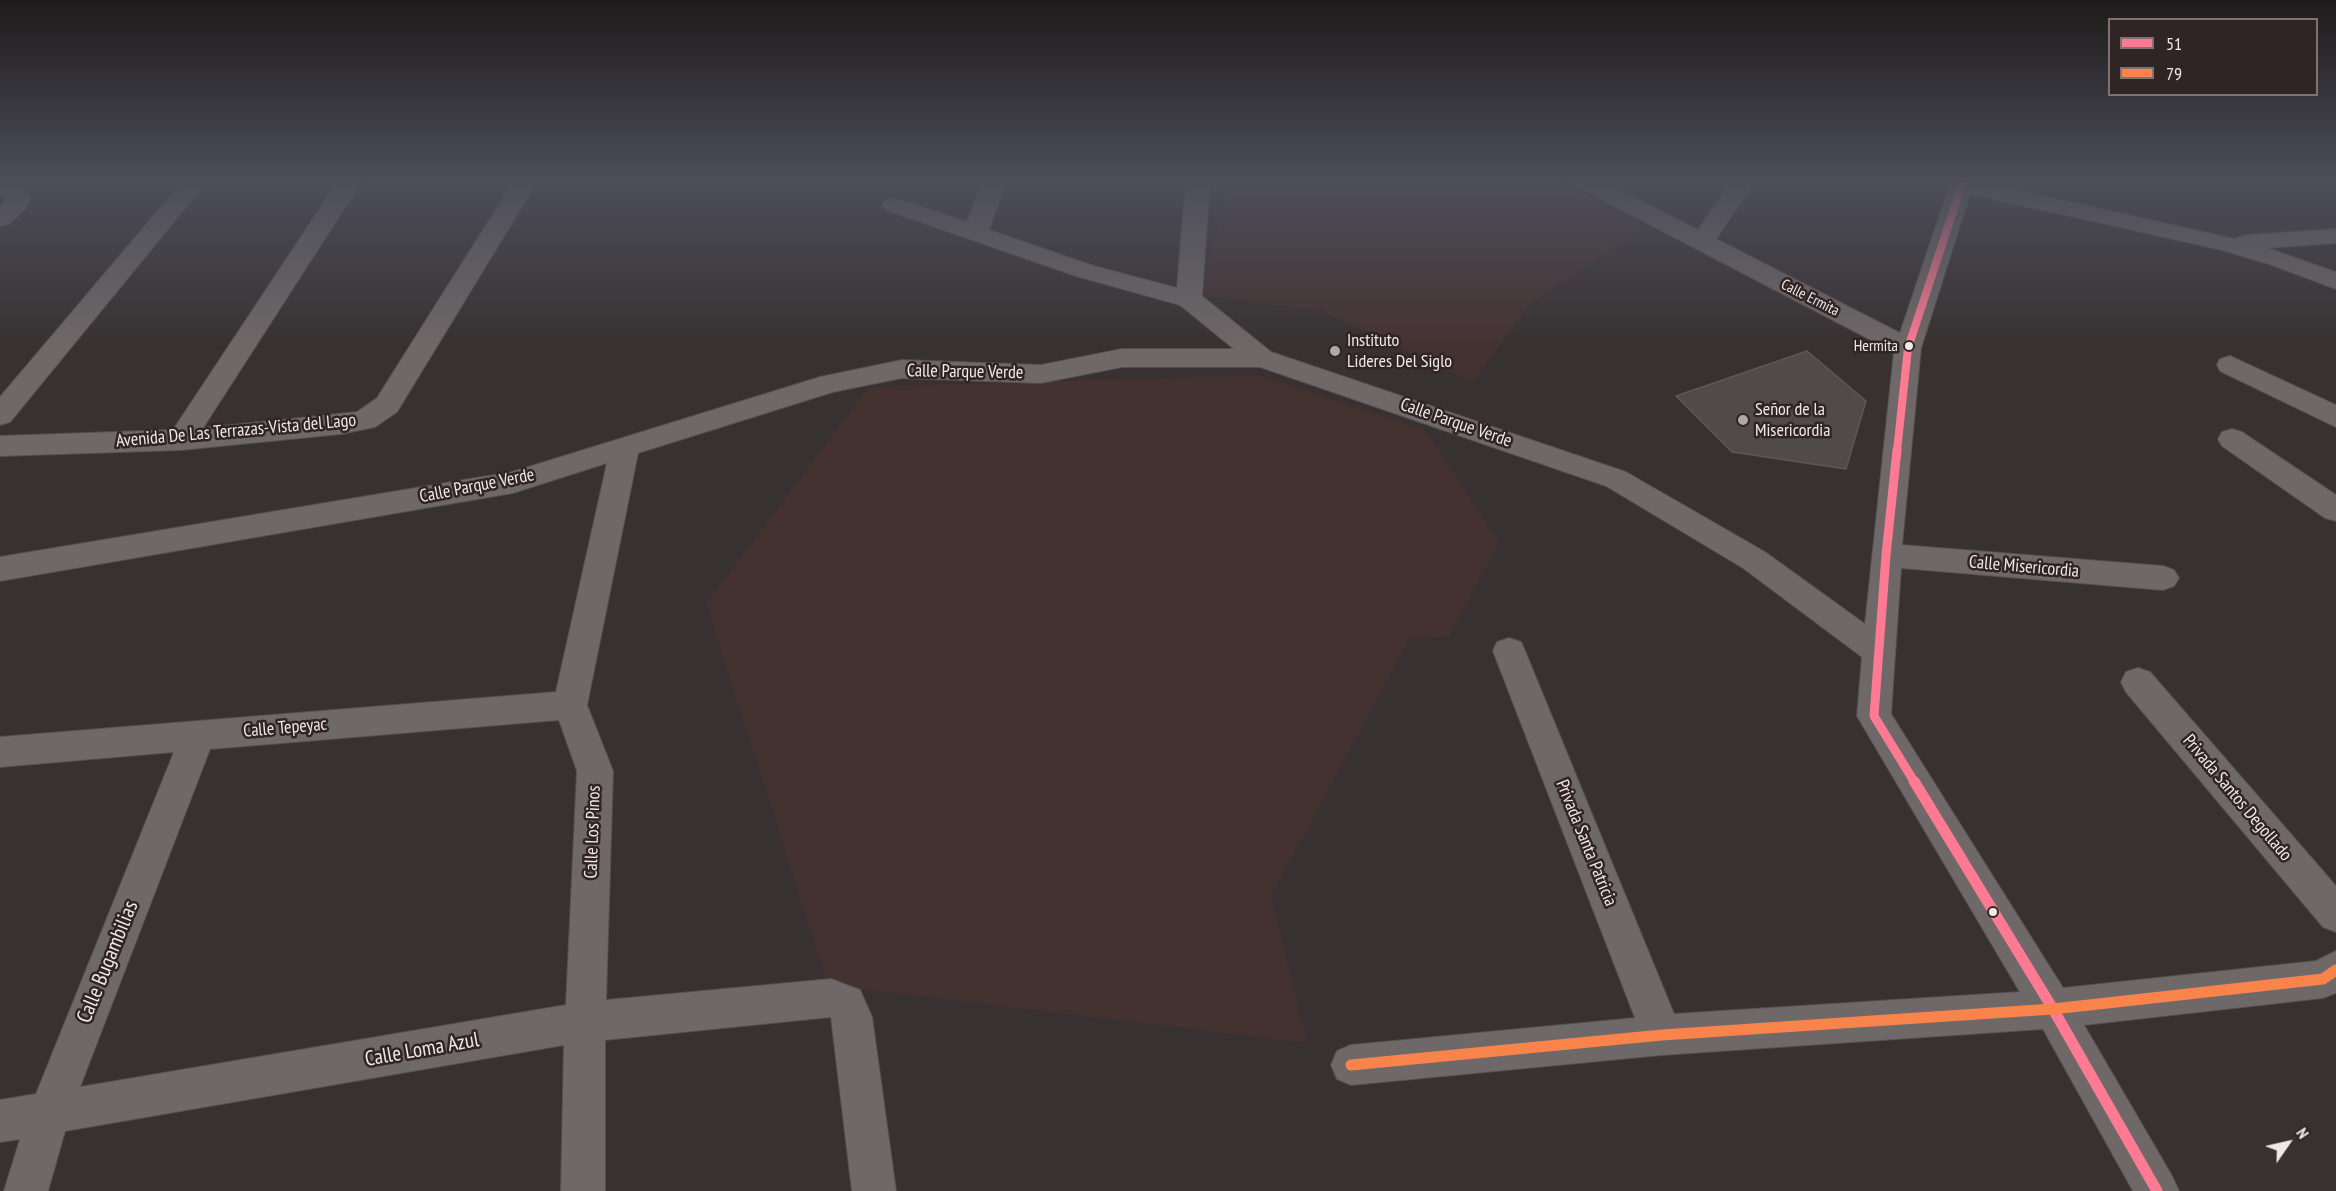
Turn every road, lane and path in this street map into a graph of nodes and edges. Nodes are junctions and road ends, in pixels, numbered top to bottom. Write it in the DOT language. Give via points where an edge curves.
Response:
graph roads {
  1 [pos="149,237"];
  2 [pos="314,237"];
  3 [pos="491,237"];
  4 [pos="989,237"];
  5 [pos="1194,237"];
  6 [pos="1692,237"];
  7 [pos="1706,237"];
  8 [pos="1945,237"];
  9 [pos="2195,237"];
  10 [pos="2327,237"];
  11 [pos="1702,242"];
  12 [pos="2223,243"];
  13 [pos="2336,281"];
  14 [pos="1189,299"];
  15 [pos="1908,348"];
  16 [pos="1262,358"];
  17 [pos="2230,365"];
  18 [pos="0,415"];
  19 [pos="2336,417"];
  20 [pos="2232,439"];
  21 [pos="181,440"];
  22 [pos="0,446"];
  23 [pos="625,447"];
  24 [pos="2336,510"];
  25 [pos="1886,555"];
  26 [pos="0,569"];
  27 [pos="2163,578"];
  28 [pos="1509,651"];
  29 [pos="1879,652"];
  30 [pos="2138,682"];
  31 [pos="570,705"];
  32 [pos="198,735"];
  33 [pos="0,752"];
  34 [pos="2336,915"];
  35 [pos="2332,976"];
  36 [pos="2054,1010"];
  37 [pos="585,1022"];
  38 [pos="1662,1035"];
  39 [pos="1351,1065"];
  40 [pos="49,1113"];
  41 [pos="0,1121"];
  42 [pos="26,1191"];
  43 [pos="583,1191"];
  44 [pos="874,1191"];
  45 [pos="2157,1191"];
  1 -- 18 [label="street"];
  2 -- 21 [label="street"];
  3 -- 21 [label="street, Avenida De Las Terrazas-Vista del Lago" via="387,405 364,420 341,424"];
  4 -- 14 [label="street" via="1086,271"];
  5 -- 14 [label="street"];
  6 -- 11 [label="street, Calle Ermita"];
  7 -- 11 [label="street"];
  8 -- 15 [label="street"];
  9 -- 12 [label="street"];
  10 -- 12 [label="street"];
  11 -- 15 [label="street, Calle Ermita"];
  12 -- 13 [label="street"];
  14 -- 16 [label="street"];
  15 -- 25 [label="street"];
  16 -- 23 [label="street, Calle Parque Verde" via="1122,358 1041,374 902,369 830,383"];
  16 -- 29 [label="street, Calle Parque Verde" via="1616,479 1754,560"];
  17 -- 19 [label="street"];
  20 -- 24 [label="street"];
  21 -- 22 [label="street, Avenida De Las Terrazas-Vista del Lago"];
  23 -- 26 [label="street, Calle Parque Verde" via="513,482"];
  23 -- 31 [label="street"];
  25 -- 27 [label="street, Calle Misericordia"];
  25 -- 29 [label="street"];
  28 -- 38 [label="street, Privada Santa Patricia"];
  29 -- 36 [label="street" via="1874,716"];
  30 -- 34 [label="street, Privada Santos Degollado"];
  31 -- 32 [label="street, Calle Tepeyac"];
  31 -- 37 [label="street, Calle Los Pinos" via="596,771"];
  32 -- 33 [label="street, Calle Tepeyac"];
  32 -- 40 [label="street, Calle Bugambilias"];
  35 -- 36 [label="street"];
  36 -- 38 [label="street"];
  36 -- 45 [label="street"];
  37 -- 40 [label="street, Calle Loma Azul"];
  37 -- 43 [label="street, Calle Los Pinos"];
  37 -- 44 [label="street, Calle Loma Azul" via="831,998 846,1004 852,1017"];
  38 -- 39 [label="street"];
  40 -- 41 [label="street, Calle Loma Azul"];
  40 -- 42 [label="street, Calle Bugambilias"];
}
